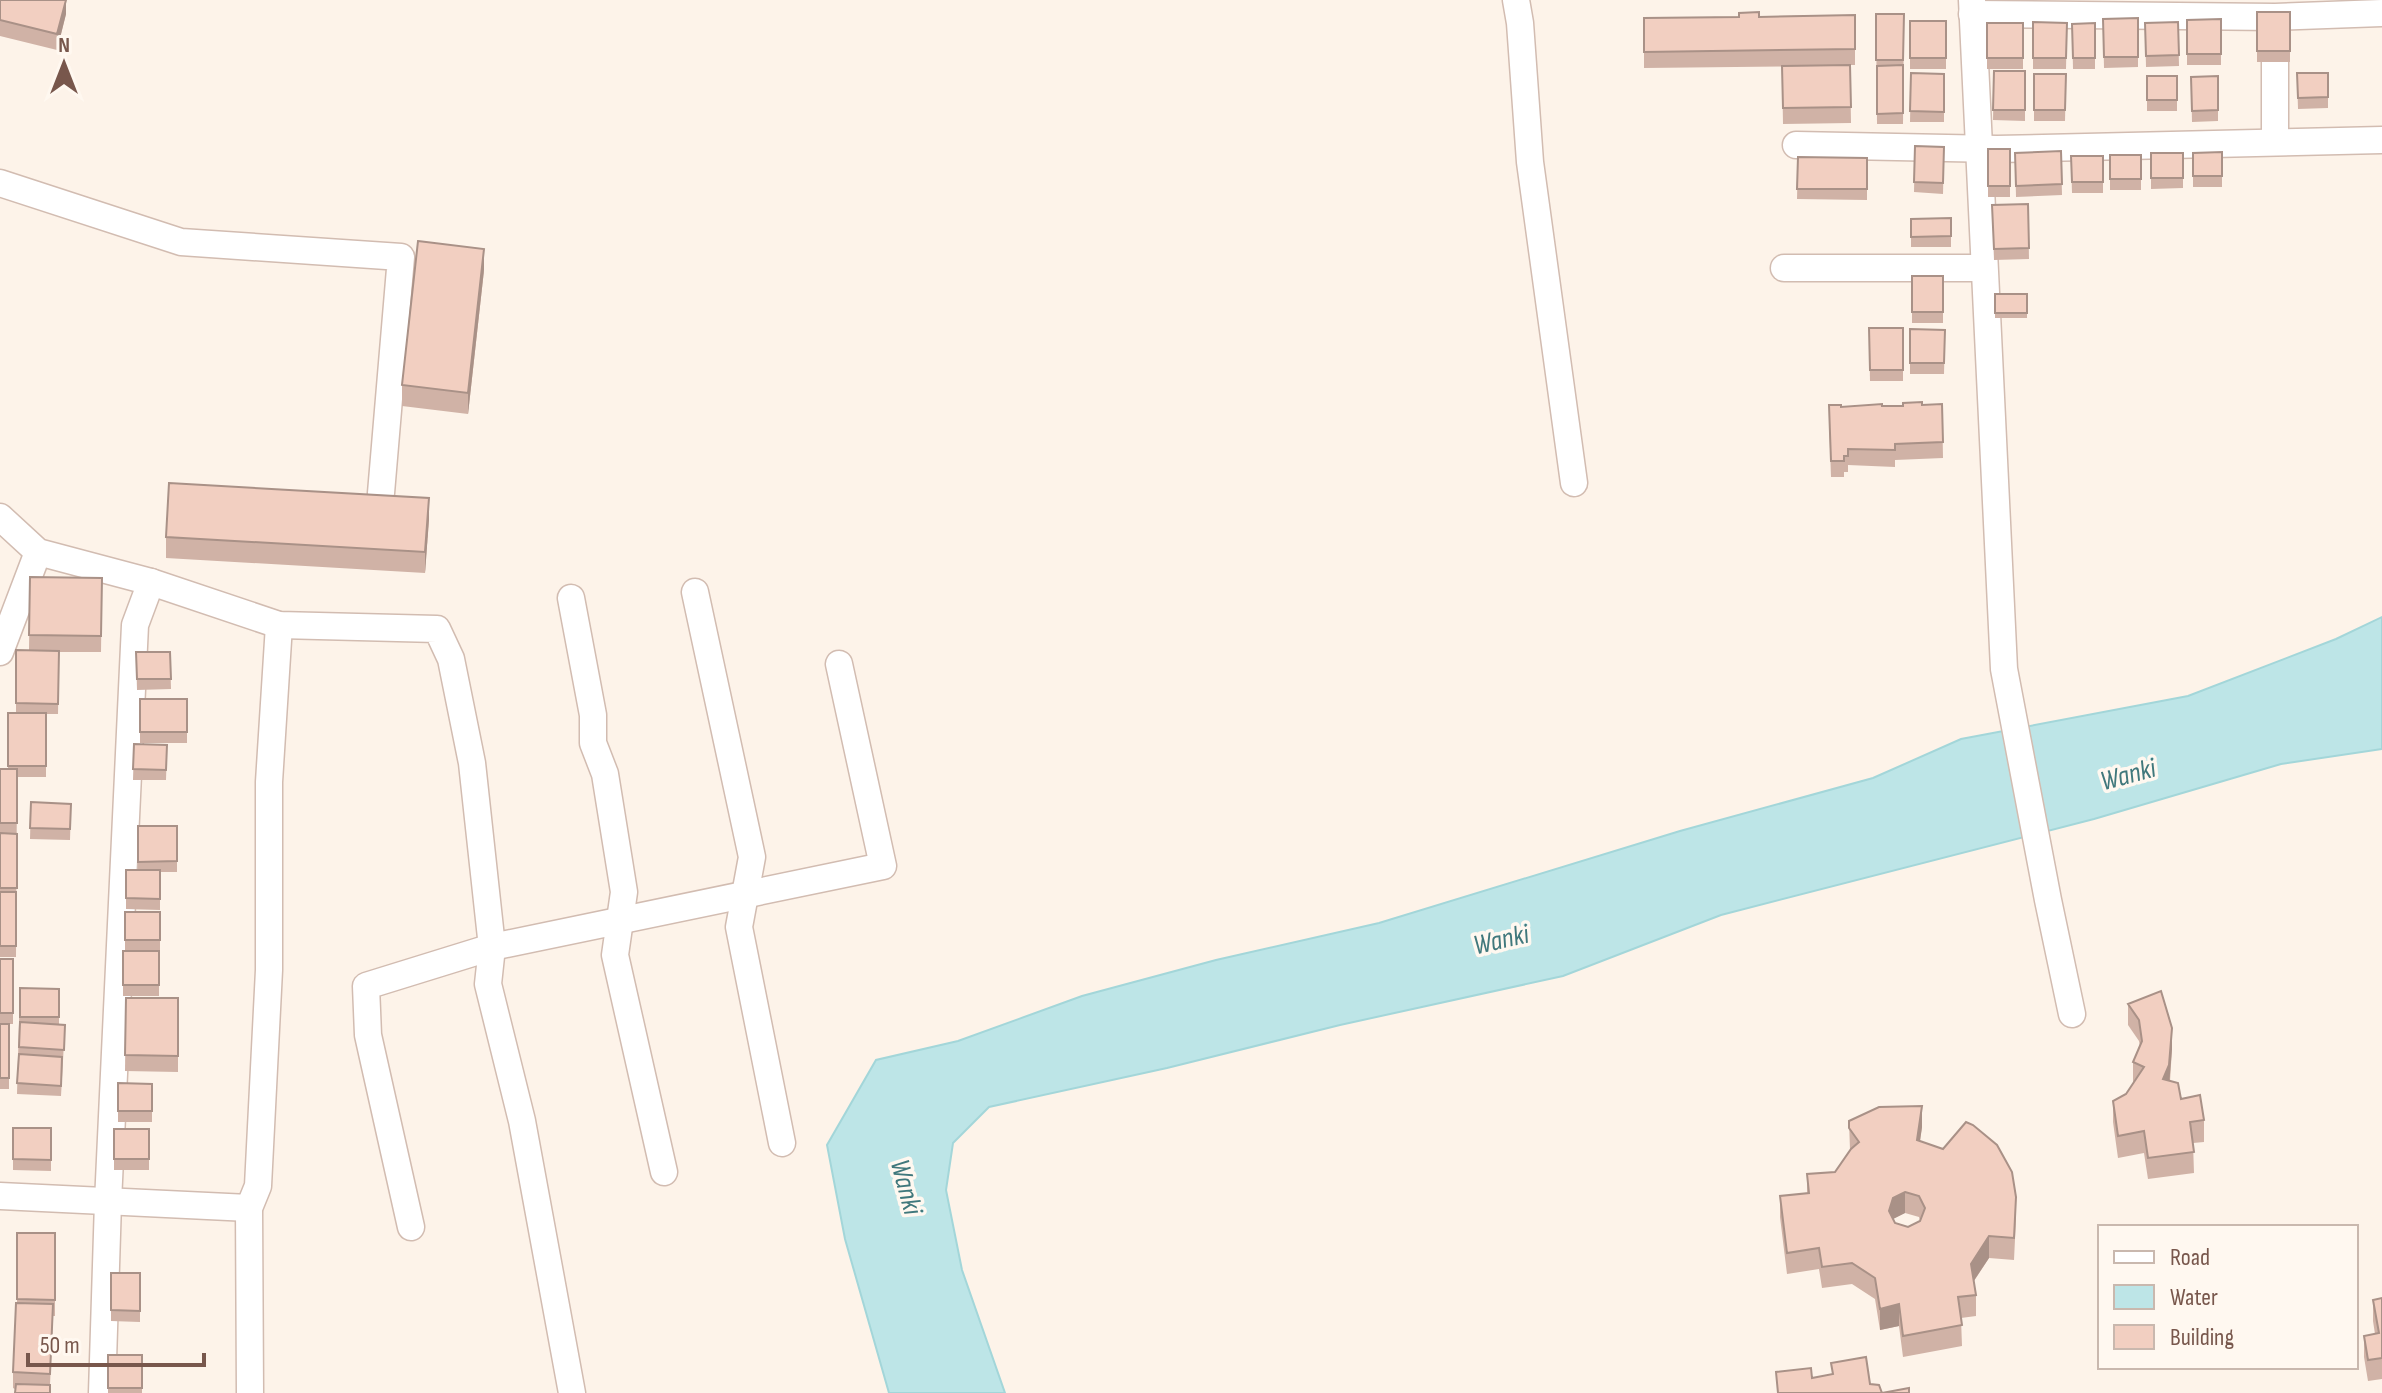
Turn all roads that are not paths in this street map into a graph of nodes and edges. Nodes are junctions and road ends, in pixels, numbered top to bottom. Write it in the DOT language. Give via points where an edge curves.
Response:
graph roads {
  1 [pos="1516,0"];
  2 [pos="1972,7"];
  3 [pos="2275,9"];
  4 [pos="2382,13"];
  5 [pos="2382,140"];
  6 [pos="2275,141"];
  7 [pos="1796,145"];
  8 [pos="1978,147"];
  9 [pos="0,183"];
  10 [pos="1784,268"];
  11 [pos="1984,268"];
  12 [pos="1574,483"];
  13 [pos="381,493"];
  14 [pos="0,517"];
  15 [pos="38,552"];
  16 [pos="151,582"];
  17 [pos="695,592"];
  18 [pos="571,598"];
  19 [pos="279,625"];
  20 [pos="0,652"];
  21 [pos="839,664"];
  22 [pos="745,896"];
  23 [pos="618,921"];
  24 [pos="492,947"];
  25 [pos="2072,1014"];
  26 [pos="782,1143"];
  27 [pos="664,1172"];
  28 [pos="0,1196"];
  29 [pos="108,1202"];
  30 [pos="249,1208"];
  31 [pos="411,1227"];
  32 [pos="102,1393"];
  33 [pos="250,1393"];
  34 [pos="572,1393"];
  1 -- 12 [label="street" via="1530,162"];
  2 -- 3 [label="street"];
  2 -- 8 [label="street"];
  3 -- 4 [label="street"];
  3 -- 6 [label="street"];
  5 -- 6 [label="street"];
  6 -- 8 [label="street"];
  7 -- 8 [label="street"];
  8 -- 11 [label="street"];
  9 -- 13 [label="street" via="181,242 401,257"];
  10 -- 11 [label="street"];
  11 -- 25 [label="street" via="2004,669"];
  14 -- 15 [label="street"];
  15 -- 16 [label="street"];
  15 -- 20 [label="street"];
  16 -- 19 [label="street"];
  16 -- 29 [label="street" via="135,625"];
  17 -- 22 [label="street" via="752,857"];
  18 -- 23 [label="street" via="593,715 593,743 605,774 624,892"];
  19 -- 24 [label="street" via="437,629 451,659 472,763"];
  19 -- 30 [label="street" via="269,782 269,970 258,1186"];
  21 -- 22 [label="street" via="883,866"];
  22 -- 23 [label="street"];
  22 -- 26 [label="street" via="739,927"];
  23 -- 24 [label="street"];
  23 -- 27 [label="street" via="615,955"];
  24 -- 31 [label="street" via="366,986 368,1035"];
  24 -- 34 [label="street" via="488,984 522,1121"];
  28 -- 29 [label="street"];
  29 -- 30 [label="street"];
  29 -- 32 [label="street"];
  30 -- 33 [label="street"];
}
